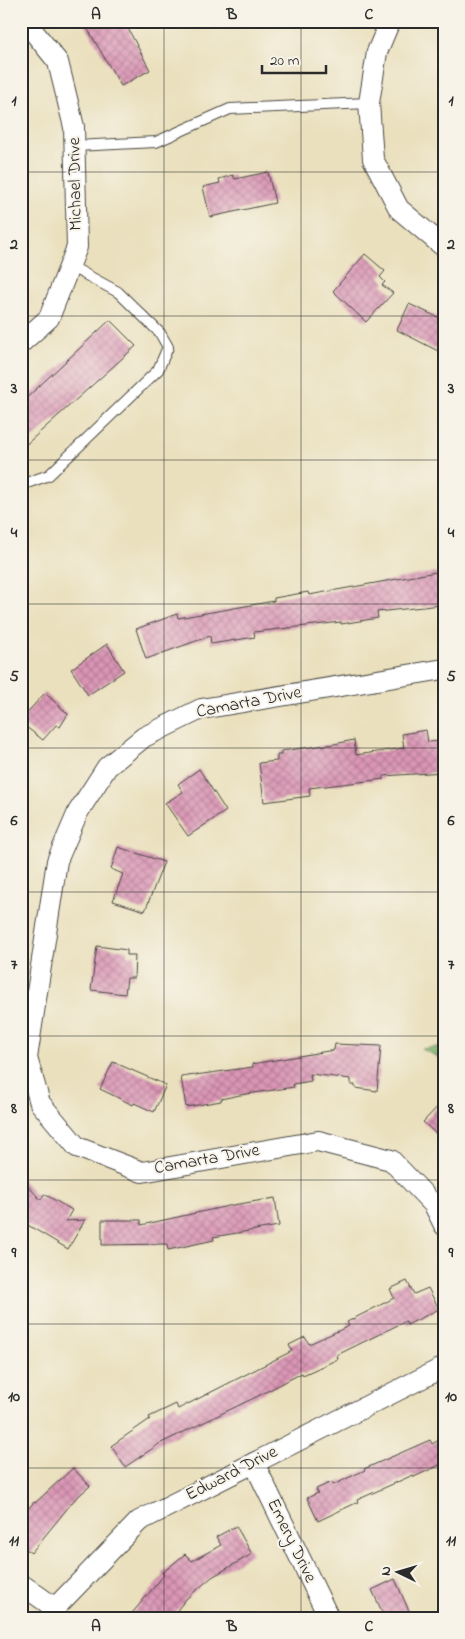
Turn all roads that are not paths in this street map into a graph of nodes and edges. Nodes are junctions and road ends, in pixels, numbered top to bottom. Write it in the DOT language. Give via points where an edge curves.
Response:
graph roads {
  1 [pos="25,21"];
  2 [pos="390,21"];
  3 [pos="369,103"];
  4 [pos="75,146"];
  5 [pos="444,247"];
  6 [pos="70,266"];
  7 [pos="21,343"];
  8 [pos="21,485"];
  9 [pos="444,669"];
  10 [pos="444,1225"];
  11 [pos="444,1367"];
  12 [pos="254,1463"];
  13 [pos="21,1584"];
  14 [pos="52,1613"];
  15 [pos="329,1618"];
  1 -- 4 [label="street, Michael Drive" via="58,62 74,127"];
  2 -- 3 [label="street" via="377,52"];
  3 -- 4 [label="lane" via="230,109 156,142"];
  3 -- 5 [label="street" via="373,158 399,209"];
  4 -- 6 [label="street, Michael Drive" via="77,247"];
  6 -- 7 [label="street, Michael Drive" via="49,318"];
  6 -- 8 [label="lane" via="118,292 160,333 168,347 158,370 49,475"];
  9 -- 10 [label="street, Camarta Drive" via="201,709 144,737 107,767 78,812 57,861 27,1058 40,1103 77,1147 142,1172 318,1141 391,1160 434,1205"];
  11 -- 12 [label="street, Edward Drive"];
  12 -- 14 [label="street, Edward Drive" via="138,1521"];
  12 -- 15 [label="street, Emery Drive"];
  13 -- 14 [label="street"];
}
